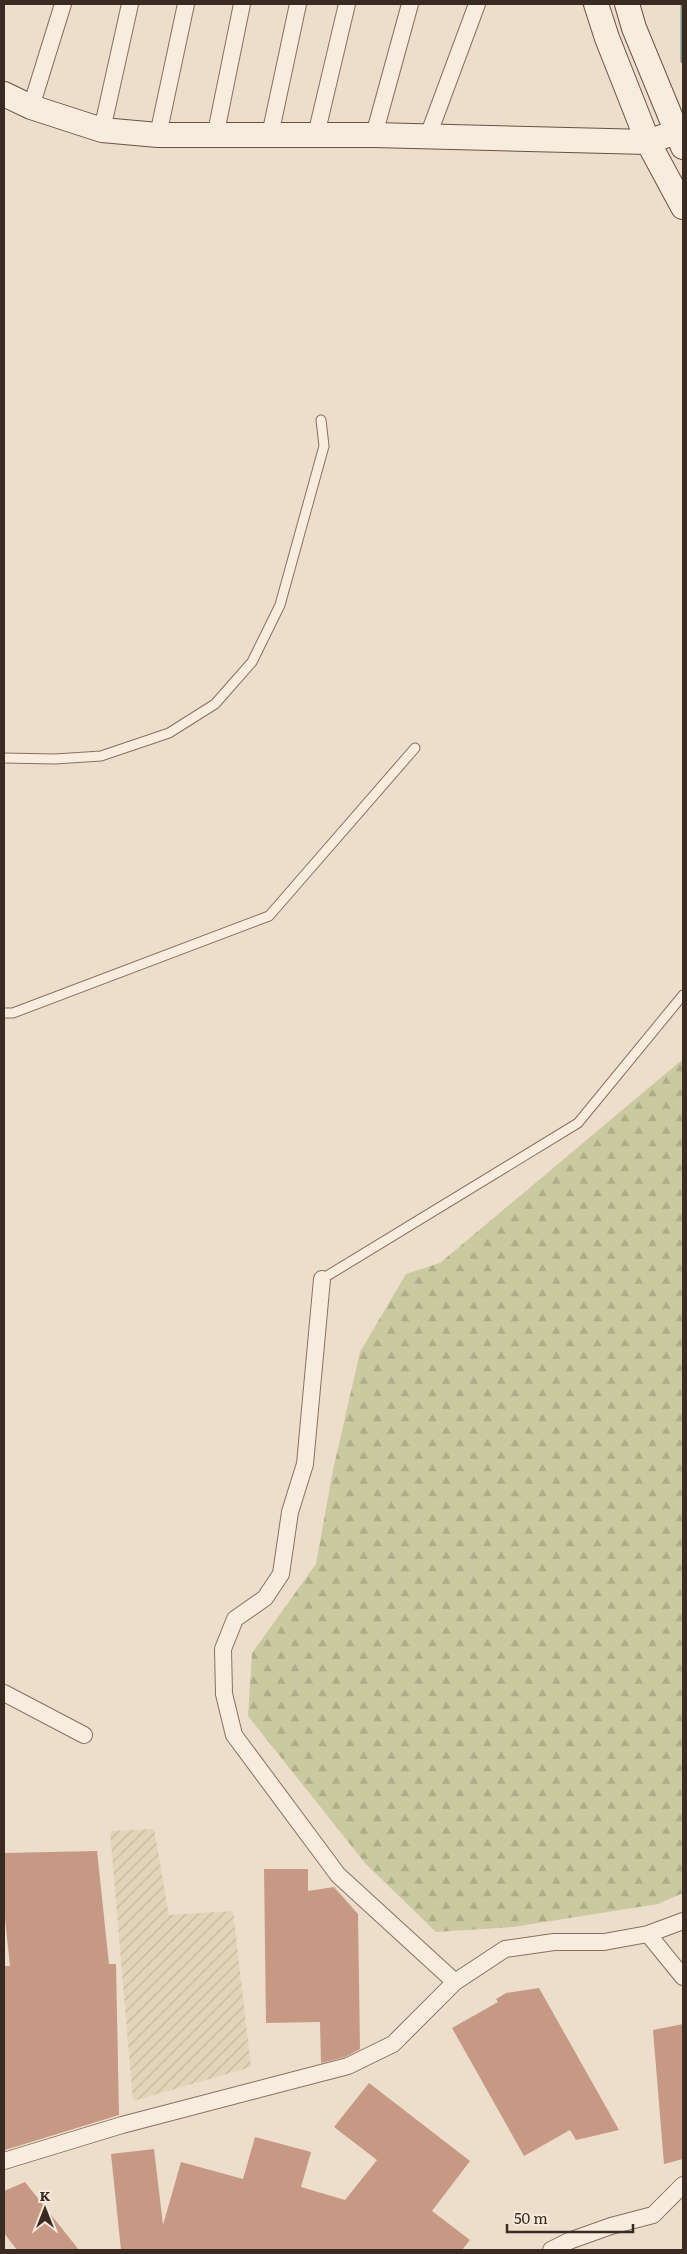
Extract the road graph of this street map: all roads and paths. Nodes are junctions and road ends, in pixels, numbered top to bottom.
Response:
1 (63, 4) edge
2 (130, 4) edge
3 (186, 4) edge
4 (242, 4) edge
5 (298, 4) edge
6 (347, 4) edge
7 (410, 4) edge
8 (476, 4) edge
9 (596, 4) edge
10 (627, 4) edge
11 (4, 94) edge
12 (31, 108) junction
13 (102, 130) junction
14 (158, 135) junction
15 (270, 135) junction
16 (316, 135) junction
17 (374, 135) junction
18 (215, 136) junction
19 (428, 136) junction
20 (680, 140) edge
21 (648, 142) junction
22 (683, 207) edge
23 (321, 420) dead end
24 (415, 748) dead end
25 (4, 758) edge
26 (683, 995) edge
27 (4, 1013) edge
28 (322, 1279) joint
29 (4, 1693) edge
30 (84, 1735) dead end
31 (683, 1921) edge
32 (648, 1934) junction
33 (683, 1977) edge
34 (455, 1982) junction
35 (4, 2161) edge
36 (683, 2185) edge
37 (551, 2250) edge

1 - 12 street
2 - 13 street
3 - 14 street
4 - 18 street
5 - 15 street
6 - 16 street
7 - 17 street
8 - 19 street
9 - 21 main road
10 - 20 main road
11 - 12 main road
12 - 13 main road
13 - 14 main road
14 - 18 main road
15 - 16 main road
15 - 18 main road
16 - 17 main road
17 - 19 main road
19 - 21 main road
20 - 21 main road
21 - 22 main road
23 - 25 lane
24 - 27 lane
26 - 28 lane
28 - 34 street
29 - 30 street
31 - 32 street
32 - 33 street
32 - 34 street
34 - 35 street
36 - 37 street

